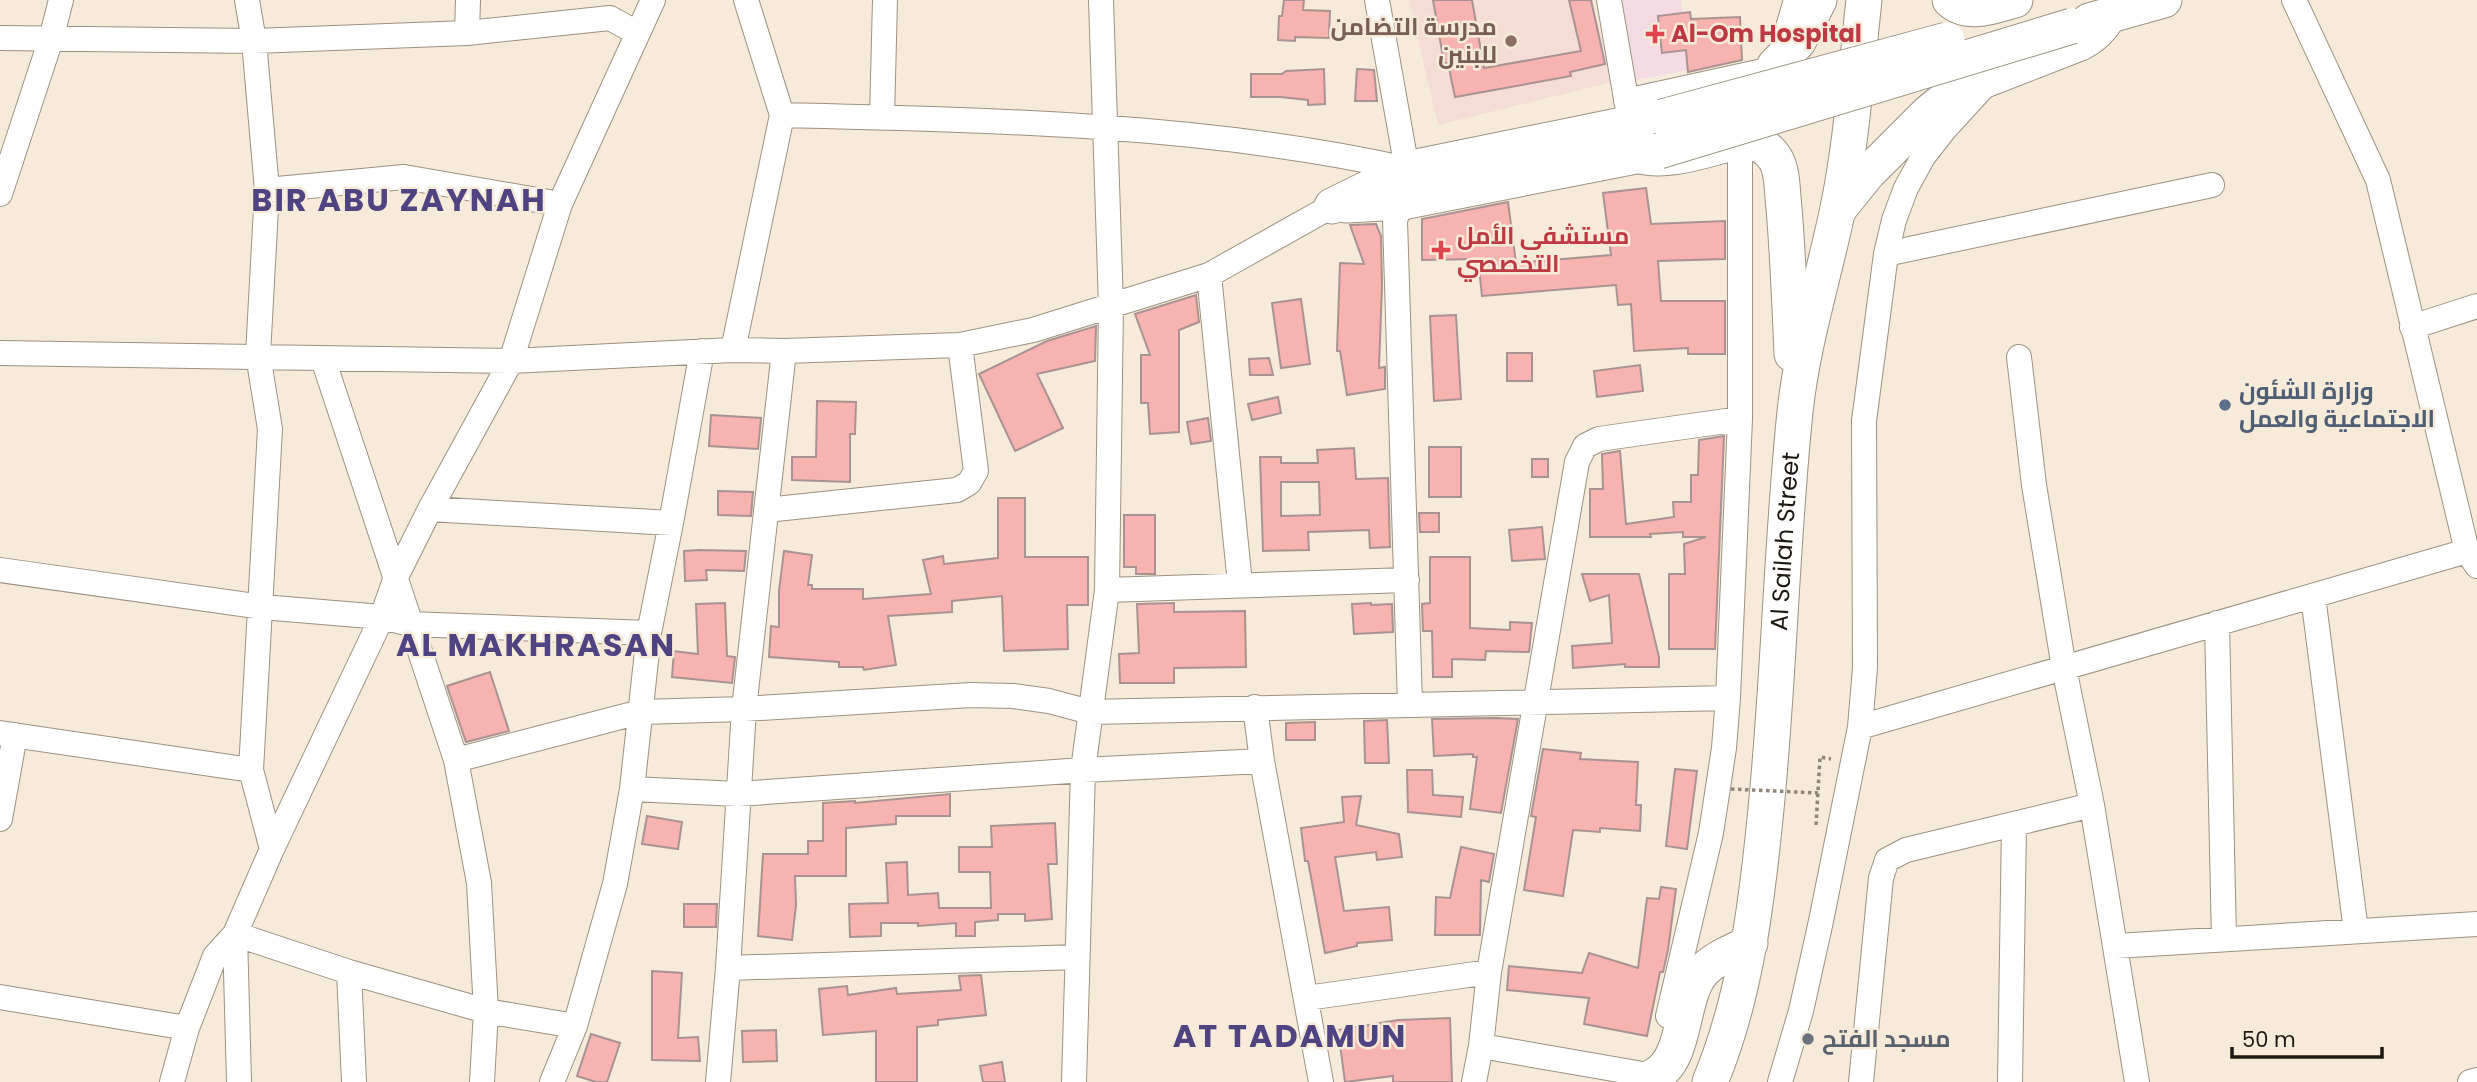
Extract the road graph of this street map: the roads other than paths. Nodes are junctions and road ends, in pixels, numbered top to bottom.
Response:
1 (61, 0) edge
2 (247, 0) edge
3 (468, 0) edge
4 (653, 0) edge
5 (746, 0) edge
6 (885, 0) edge
7 (1101, 0) edge
8 (1377, 0) edge
9 (1609, 0) edge
10 (1796, 0) edge
11 (1819, 0) edge
12 (1864, 0) edge
13 (2015, 0) edge
14 (2164, 0) edge
15 (2294, 0) edge
16 (1953, 1) edge
17 (2084, 12) edge
18 (467, 33) junction
19 (637, 33) junction
20 (0, 38) edge
21 (51, 39) junction
22 (254, 41) junction
23 (1775, 65) junction
24 (1993, 75) junction
25 (782, 115) junction
26 (882, 118) junction
27 (1104, 129) junction
28 (1643, 130) junction
29 (1740, 141) junction
30 (2212, 185) dead end
31 (1405, 186) junction
32 (267, 190) junction
33 (0, 194) edge
34 (560, 204) junction
35 (1332, 206) joint
36 (1838, 210) junction
37 (1886, 254) junction
38 (1209, 275) junction
39 (1111, 306) junction
40 (2477, 306) edge
41 (2412, 327) junction
42 (960, 345) junction
43 (733, 350) junction
44 (702, 351) junction
45 (784, 351) junction
46 (0, 353) edge
47 (258, 355) junction
48 (2019, 357) dead end
49 (323, 359) junction
50 (511, 361) junction
51 (1795, 409) junction
52 (1740, 419) junction
53 (430, 509) junction
54 (766, 510) junction
55 (671, 523) junction
56 (2472, 559) edge
57 (0, 570) edge
58 (396, 578) junction
59 (1406, 580) junction
60 (1240, 584) junction
61 (1107, 590) junction
62 (2312, 596) junction
63 (262, 607) junction
64 (383, 617) junction
65 (409, 624) junction
66 (2217, 624) junction
67 (649, 634) junction
68 (2064, 668) junction
69 (1728, 698) junction
70 (1534, 703) junction
71 (1410, 705) junction
72 (1255, 707) junction
73 (744, 709) junction
74 (640, 712) junction
75 (1090, 712) junction
76 (1860, 727) junction
77 (7, 734) edge
78 (456, 761) junction
79 (1262, 761) junction
80 (251, 770) junction
81 (1083, 770) junction
82 (632, 789) junction
83 (738, 794) junction
84 (2092, 805) junction
85 (0, 819) edge
86 (2014, 824) junction
87 (272, 849) junction
88 (2477, 924) edge
89 (2356, 931) junction
90 (235, 934) junction
91 (2224, 939) junction
92 (1750, 943) junction
93 (2116, 946) junction
94 (1077, 957) junction
95 (728, 968) junction
96 (348, 972) junction
97 (1489, 972) junction
98 (0, 997) edge
99 (1307, 998) junction
100 (486, 1011) junction
101 (575, 1026) junction
102 (187, 1028) junction
103 (1481, 1046) junction
104 (1653, 1079) edge
105 (2477, 1080) edge
106 (172, 1082) edge
107 (239, 1082) edge
108 (354, 1082) edge
109 (482, 1082) edge
110 (551, 1082) edge
111 (718, 1082) edge
112 (1074, 1082) edge
113 (1321, 1082) edge
114 (1474, 1082) edge
115 (1710, 1082) edge
116 (1780, 1082) edge
117 (1861, 1082) edge
118 (2010, 1082) edge
119 (2137, 1082) edge
120 (2470, 1082) edge

1 - 21 street
2 - 22 street
3 - 18 street
4 - 19 street
5 - 25 street
6 - 26 street
7 - 27 street
8 - 31 street
9 - 28 street
10 - 23 street
11 - 23 main road
12 - 36 main road, Al Sailah Street
13 - 16 main road
14 - 17 main road
15 - 41 street
17 - 24 main road
17 - 28 main road, bridge
18 - 19 street
18 - 22 street
19 - 34 street
20 - 21 street
21 - 22 street
21 - 33 street
22 - 32 street
23 - 28 street
24 - 36 main road
24 - 37 street
25 - 26 street
25 - 43 street
26 - 27 street
27 - 31 street
27 - 39 street
28 - 29 main road
28 - 31 main road
29 - 51 main road
29 - 52 street
30 - 37 street
31 - 35 main road
31 - 59 street
32 - 34 street
32 - 47 street
34 - 50 street
35 - 38 street
36 - 51 main road, Al Sailah Street
37 - 76 street
38 - 39 street
38 - 60 street
39 - 42 street
39 - 61 street
40 - 41 street
41 - 56 street
42 - 45 street
42 - 54 street
43 - 44 street
43 - 45 street
44 - 50 street
44 - 55 street
45 - 54 street
46 - 47 street
47 - 49 street
47 - 63 street
48 - 68 street
49 - 50 street
49 - 58 street
50 - 53 street
51 - 92 main road, Al Sailah Street
52 - 69 street
52 - 70 street
53 - 55 street
53 - 58 street
54 - 73 street
55 - 67 street
56 - 62 street
57 - 63 street
58 - 64 street
58 - 65 street
59 - 60 street
59 - 71 street
60 - 61 street
61 - 75 street
62 - 66 street
62 - 89 street
63 - 64 street
63 - 80 street
64 - 65 street
64 - 87 street
65 - 67 street
65 - 78 street
66 - 68 street
66 - 91 street
67 - 74 street
68 - 76 street
68 - 84 street
69 - 70 street
69 - 104 street
70 - 71 street
70 - 97 street
71 - 72 street
72 - 75 street
72 - 79 street
73 - 74 street
73 - 75 street
73 - 83 street
74 - 78 street
74 - 82 street
75 - 81 street
76 - 116 street
77 - 80 street
77 - 85 street
78 - 100 street
79 - 81 street
79 - 99 street
80 - 87 street
81 - 83 street
81 - 94 street
82 - 83 street
82 - 101 street
83 - 95 street
84 - 86 street
84 - 93 street
86 - 117 street
86 - 118 street
87 - 90 street
88 - 89 street
89 - 91 street
90 - 96 street
90 - 102 street
90 - 107 street
91 - 93 street
92 - 104 main road
92 - 115 main road, Al Sailah Street
93 - 119 street
94 - 95 street
94 - 112 street
95 - 111 street
96 - 100 street
96 - 108 street
97 - 99 street
97 - 103 street
98 - 102 street
99 - 113 street
100 - 101 street
100 - 109 street
101 - 110 street
102 - 106 street
103 - 104 street
103 - 114 street
105 - 120 street

